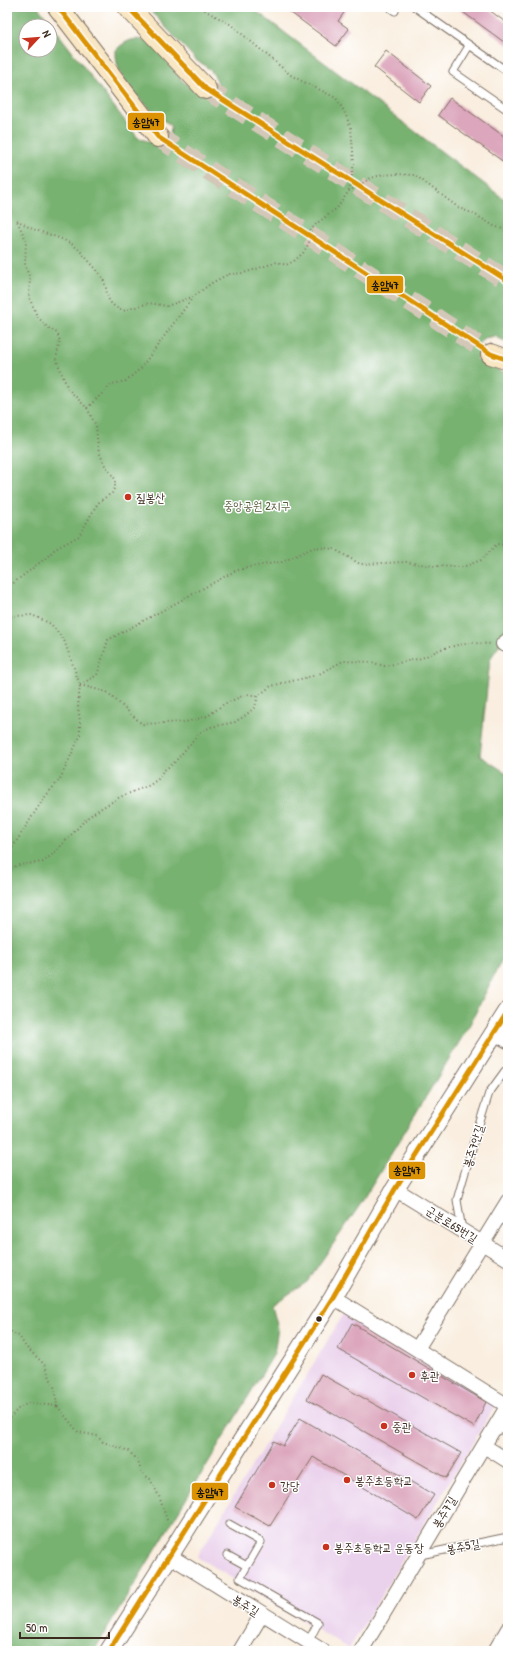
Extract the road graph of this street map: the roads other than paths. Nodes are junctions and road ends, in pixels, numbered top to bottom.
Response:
1 (58, 7) edge
2 (128, 7) edge
3 (415, 7) edge
4 (470, 46) junction
5 (508, 72) edge
6 (206, 89) tunnel mouth
7 (508, 110) edge
8 (158, 137) tunnel mouth
9 (508, 1011) edge
10 (501, 1037) edge
11 (508, 1069) edge
12 (395, 1189) junction
13 (508, 1201) edge
14 (462, 1230) junction
15 (482, 1243) junction
16 (508, 1259) edge
17 (333, 1297) junction
18 (417, 1349) junction
19 (508, 1406) edge
20 (508, 1427) edge
21 (487, 1440) junction
22 (508, 1462) edge
23 (229, 1524) dead end
24 (508, 1537) edge
25 (227, 1555) dead end
26 (418, 1555) junction
27 (170, 1556) junction
28 (247, 1566) junction
29 (262, 1614) junction
30 (508, 1629) edge
31 (308, 1642) junction
32 (109, 1651) edge
33 (240, 1651) edge
34 (322, 1651) edge
35 (361, 1651) edge
36 (494, 1651) edge

1 - 8 main road
2 - 6 main road
3 - 4 lane
4 - 5 lane
4 - 7 lane
9 - 10 street
10 - 12 street
11 - 14 lane, 봉주7안길
12 - 14 street, 군분로65번길
12 - 17 street
13 - 15 street
14 - 15 street, 군분로65번길
15 - 16 street, 군분로65번길
15 - 18 street
17 - 18 street, 봉주7길
17 - 27 street
18 - 19 street, 봉주7길
19 - 21 street, 봉주7길
20 - 21 lane
21 - 22 street
21 - 26 street, 봉주7길
23 - 28 lane
24 - 26 lane, 봉주5길
25 - 28 lane
26 - 35 street, 봉주7길
27 - 29 street, 봉주길
27 - 32 street
28 - 31 lane
29 - 31 street, 봉주길
29 - 33 street
30 - 36 street
31 - 34 street, 봉주길

